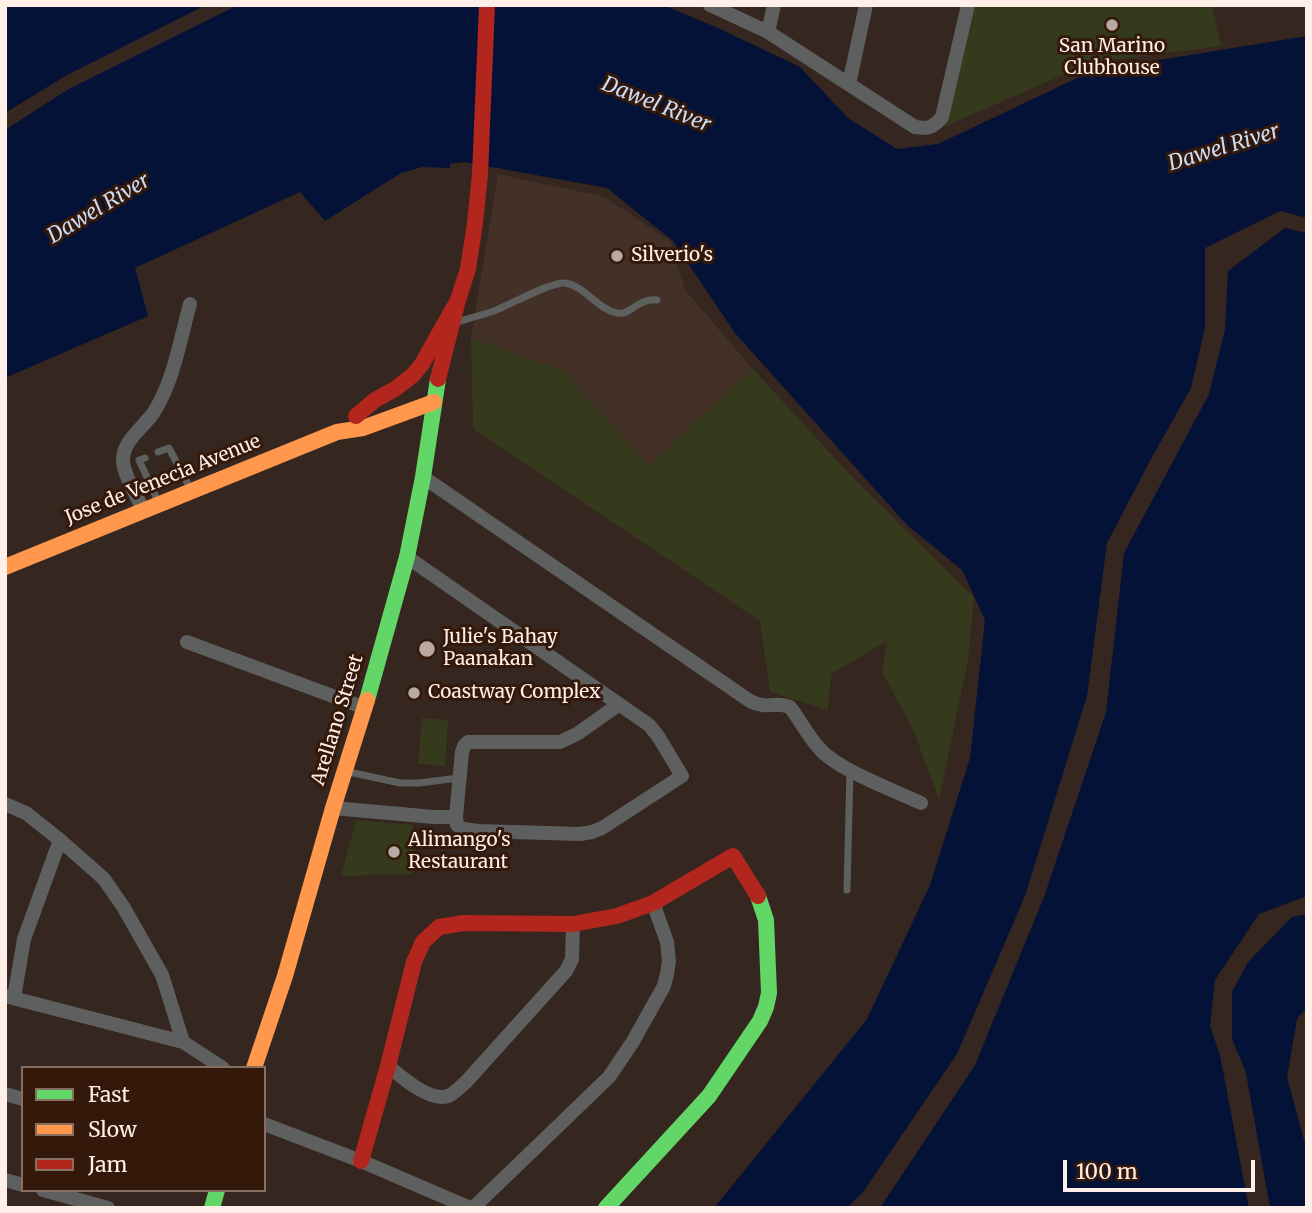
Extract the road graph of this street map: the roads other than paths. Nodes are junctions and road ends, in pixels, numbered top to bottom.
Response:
1 (487, 5) edge
2 (710, 5) edge
3 (774, 5) edge
4 (866, 5) edge
5 (968, 5) edge
6 (768, 32) junction
7 (849, 84) junction
8 (458, 300) junction
9 (657, 300) dead end
10 (190, 304) dead end
11 (452, 323) junction
12 (439, 379) junction
13 (434, 402) junction
14 (360, 422) junction
15 (158, 452) dead end
16 (145, 458) dead end
17 (425, 459) junction
18 (423, 477) junction
19 (192, 491) junction
20 (160, 505) junction
21 (144, 511) junction
22 (407, 557) junction
23 (5, 567) edge
24 (187, 642) dead end
25 (618, 705) junction
26 (365, 708) junction
27 (850, 770) junction
28 (345, 771) junction
29 (458, 778) junction
30 (921, 803) dead end
31 (5, 804) edge
32 (333, 808) junction
33 (456, 817) junction
34 (60, 840) junction
35 (846, 890) dead end
36 (653, 903) junction
37 (573, 924) junction
38 (10, 997) edge
39 (183, 1042) junction
40 (220, 1066) edge
41 (255, 1066) edge
42 (388, 1066) junction
43 (266, 1125) edge
44 (361, 1161) junction
45 (50, 1192) edge
46 (108, 1208) edge
47 (471, 1208) edge
48 (606, 1208) edge

1 - 8 main road
2 - 6 street
3 - 6 street
4 - 7 street
5 - 7 street
6 - 7 street
8 - 11 main road, Arellano Street
8 - 14 main road
9 - 11 lane
10 - 21 street
11 - 12 main road, Arellano Street
12 - 13 main road, Arellano Street
12 - 14 main road, Jose de Venecia Avenue
13 - 14 main road, Jose de Venecia Avenue
13 - 17 main road, Arellano Street
14 - 17 main road
14 - 19 main road, Jose de Venecia Avenue
15 - 19 lane
16 - 20 lane
17 - 18 main road, Arellano Street
18 - 22 main road, Arellano Street
18 - 27 street
19 - 20 main road, Jose de Venecia Avenue
20 - 21 main road, Jose de Venecia Avenue
21 - 23 main road, Jose de Venecia Avenue
22 - 25 street
22 - 26 main road, Arellano Street
24 - 26 street
25 - 29 street
25 - 33 street
26 - 28 main road, Arellano Street
27 - 30 street
27 - 35 lane
28 - 29 lane
28 - 32 main road, Arellano Street
29 - 33 street
31 - 34 street
32 - 33 street
32 - 41 main road, Arellano Street
34 - 38 street
34 - 39 street
36 - 37 main road
36 - 47 street
36 - 48 main road
37 - 42 main road
37 - 42 street
38 - 39 street
39 - 40 street
42 - 44 main road
43 - 44 street
44 - 47 street
45 - 46 street

